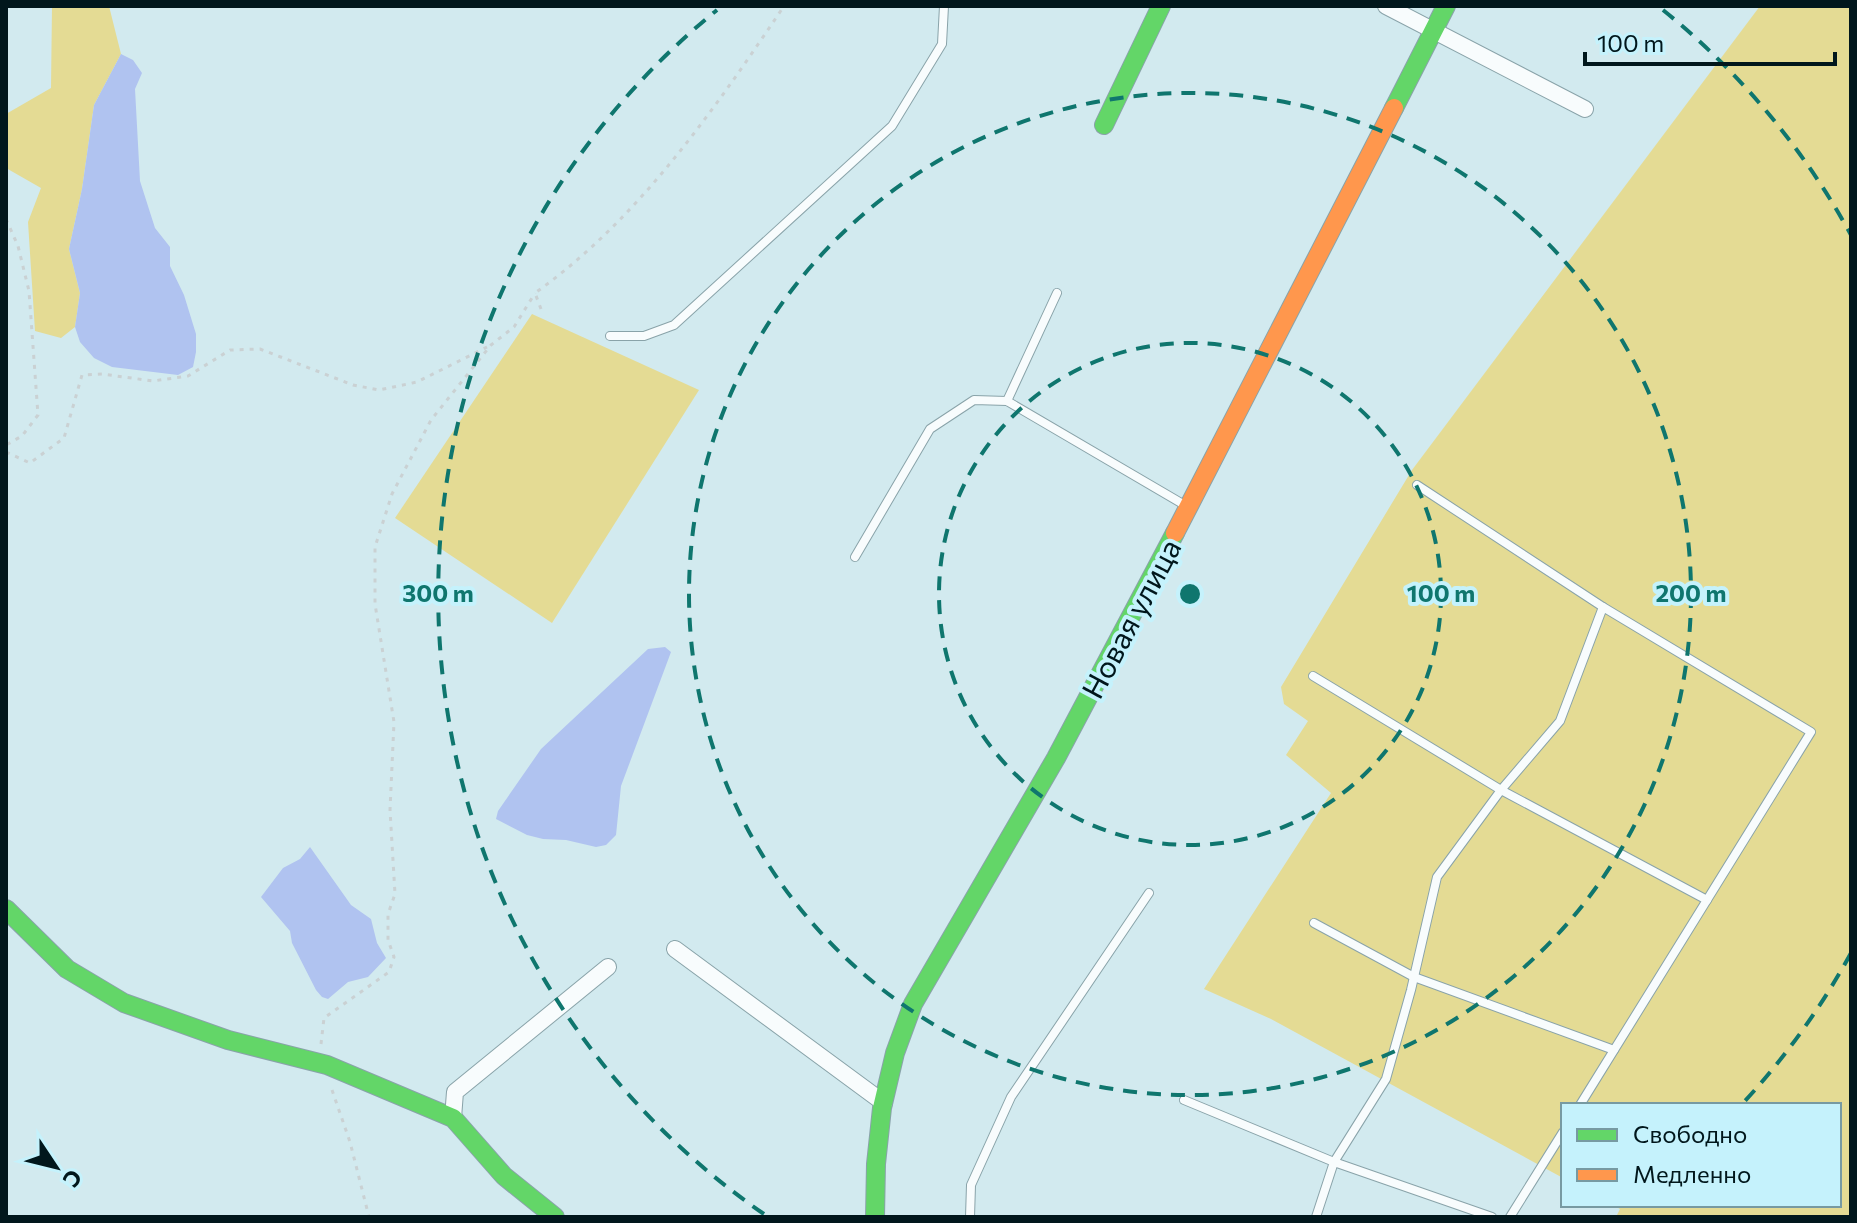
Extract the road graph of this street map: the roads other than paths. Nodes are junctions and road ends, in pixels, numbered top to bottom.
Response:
1 (944, 6) edge
2 (1161, 6) edge
3 (1386, 6) edge
4 (1446, 6) edge
5 (1433, 30) junction
6 (1585, 109) dead end
7 (1104, 125) dead end
8 (1057, 293) dead end
9 (610, 336) dead end
10 (1007, 401) junction
11 (1417, 485) dead end
12 (1189, 507) junction
13 (855, 557) dead end
14 (1603, 607) junction
15 (1313, 676) dead end
16 (1501, 790) junction
17 (1149, 893) dead end
18 (1707, 900) junction
19 (6, 909) edge
20 (1314, 923) dead end
21 (675, 949) dead end
22 (608, 967) dead end
23 (1414, 977) junction
24 (1614, 1050) junction
25 (1184, 1100) dead end
26 (884, 1103) junction
27 (1581, 1103) edge
28 (453, 1118) junction
29 (1561, 1135) edge
30 (1334, 1162) junction
31 (555, 1217) edge
32 (875, 1217) edge
33 (970, 1217) edge
34 (1316, 1217) edge
35 (1492, 1217) edge
36 (1510, 1217) edge

1 - 9 lane
2 - 7 street
3 - 5 street
4 - 5 street, Новая улица
5 - 6 street
5 - 12 street, Новая улица
8 - 10 lane
10 - 12 lane
10 - 13 lane
11 - 14 lane
12 - 26 street, Новая улица
14 - 16 lane
14 - 18 lane
15 - 16 lane
16 - 18 lane
16 - 23 lane
17 - 33 lane
18 - 24 lane
19 - 28 street
20 - 23 lane
21 - 26 street
22 - 28 street
23 - 24 lane
23 - 30 lane
24 - 27 lane
25 - 30 lane
26 - 32 street, Новая улица
28 - 31 street
29 - 36 lane
30 - 34 lane
30 - 35 lane

